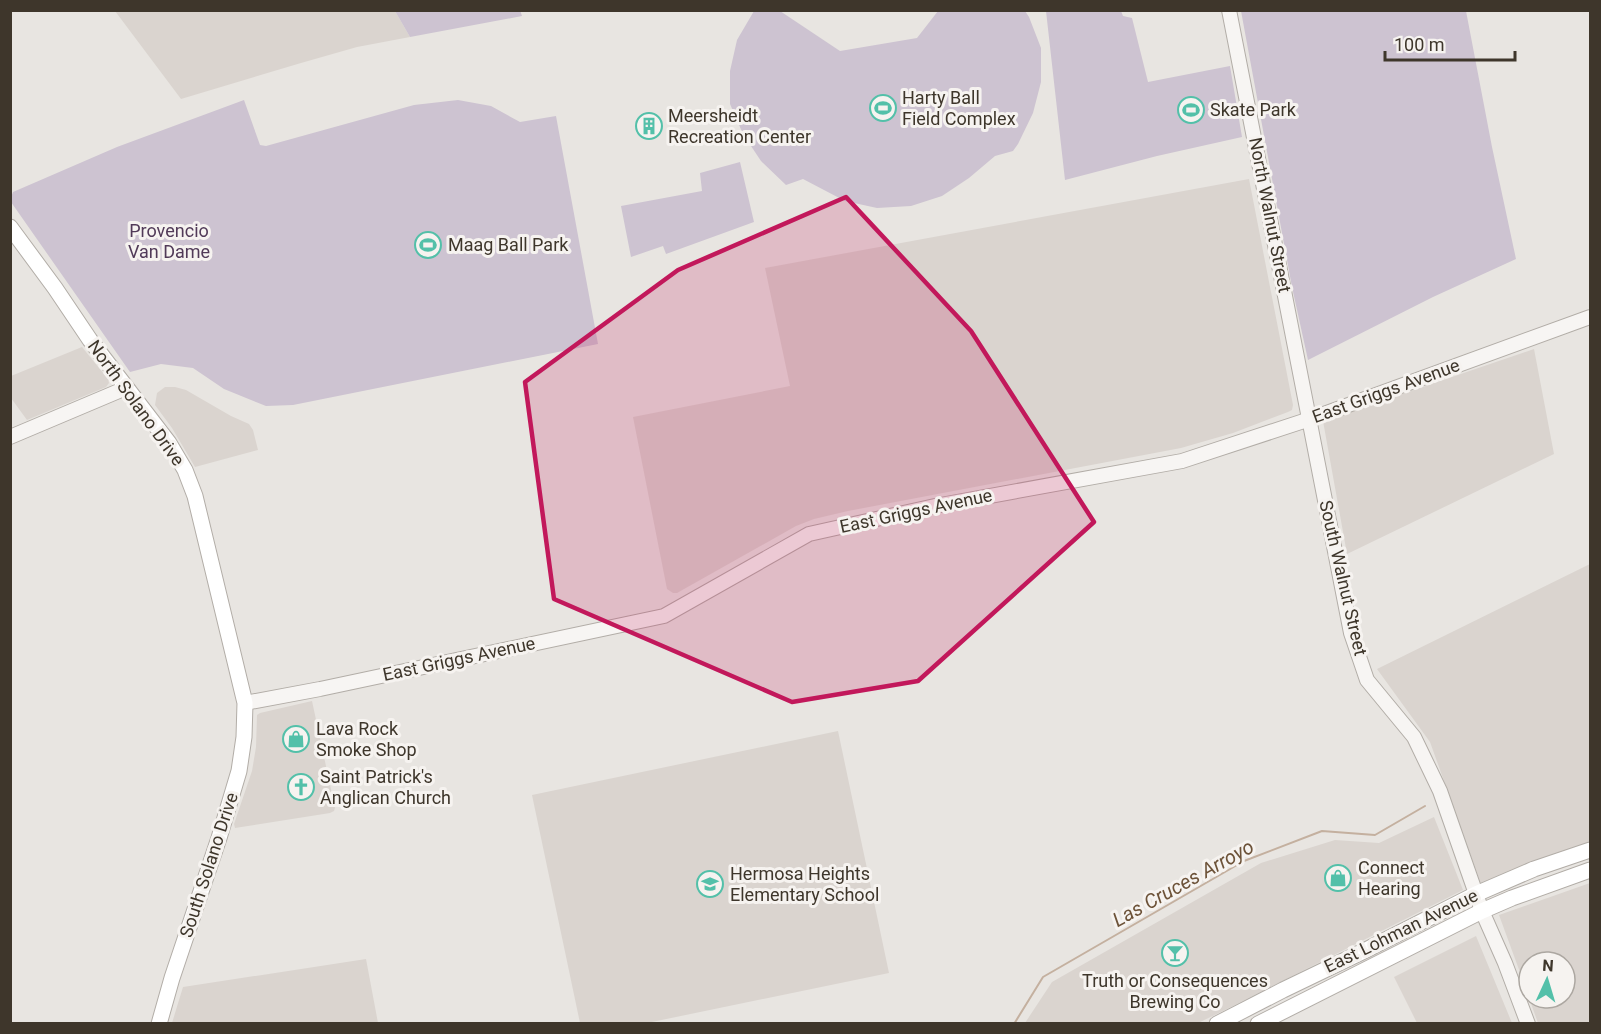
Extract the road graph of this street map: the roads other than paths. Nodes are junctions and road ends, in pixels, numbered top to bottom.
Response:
1 (1229, 10) edge
2 (10, 227) edge
3 (1590, 317) edge
4 (126, 388) junction
5 (1310, 419) junction
6 (10, 437) edge
7 (245, 703) junction
8 (1585, 852) edge
9 (1589, 870) edge
10 (1476, 894) junction
11 (1482, 911) junction
12 (159, 1023) edge
13 (1217, 1023) edge
14 (1258, 1023) edge
15 (1528, 1023) edge

1 - 5 street, North Walnut Street
2 - 4 main road, North Solano Drive
3 - 5 street, East Griggs Avenue
4 - 6 street
4 - 7 main road, North Solano Drive
5 - 7 street, East Griggs Avenue
5 - 10 street, South Walnut Street
7 - 12 main road, South Solano Drive
8 - 9 main road
8 - 10 main road, East Lohman Avenue
9 - 11 main road, East Lohman Avenue
10 - 11 street, South Walnut Street
10 - 13 main road, East Lohman Avenue
11 - 14 main road, East Lohman Avenue
11 - 15 street, South Walnut Street

